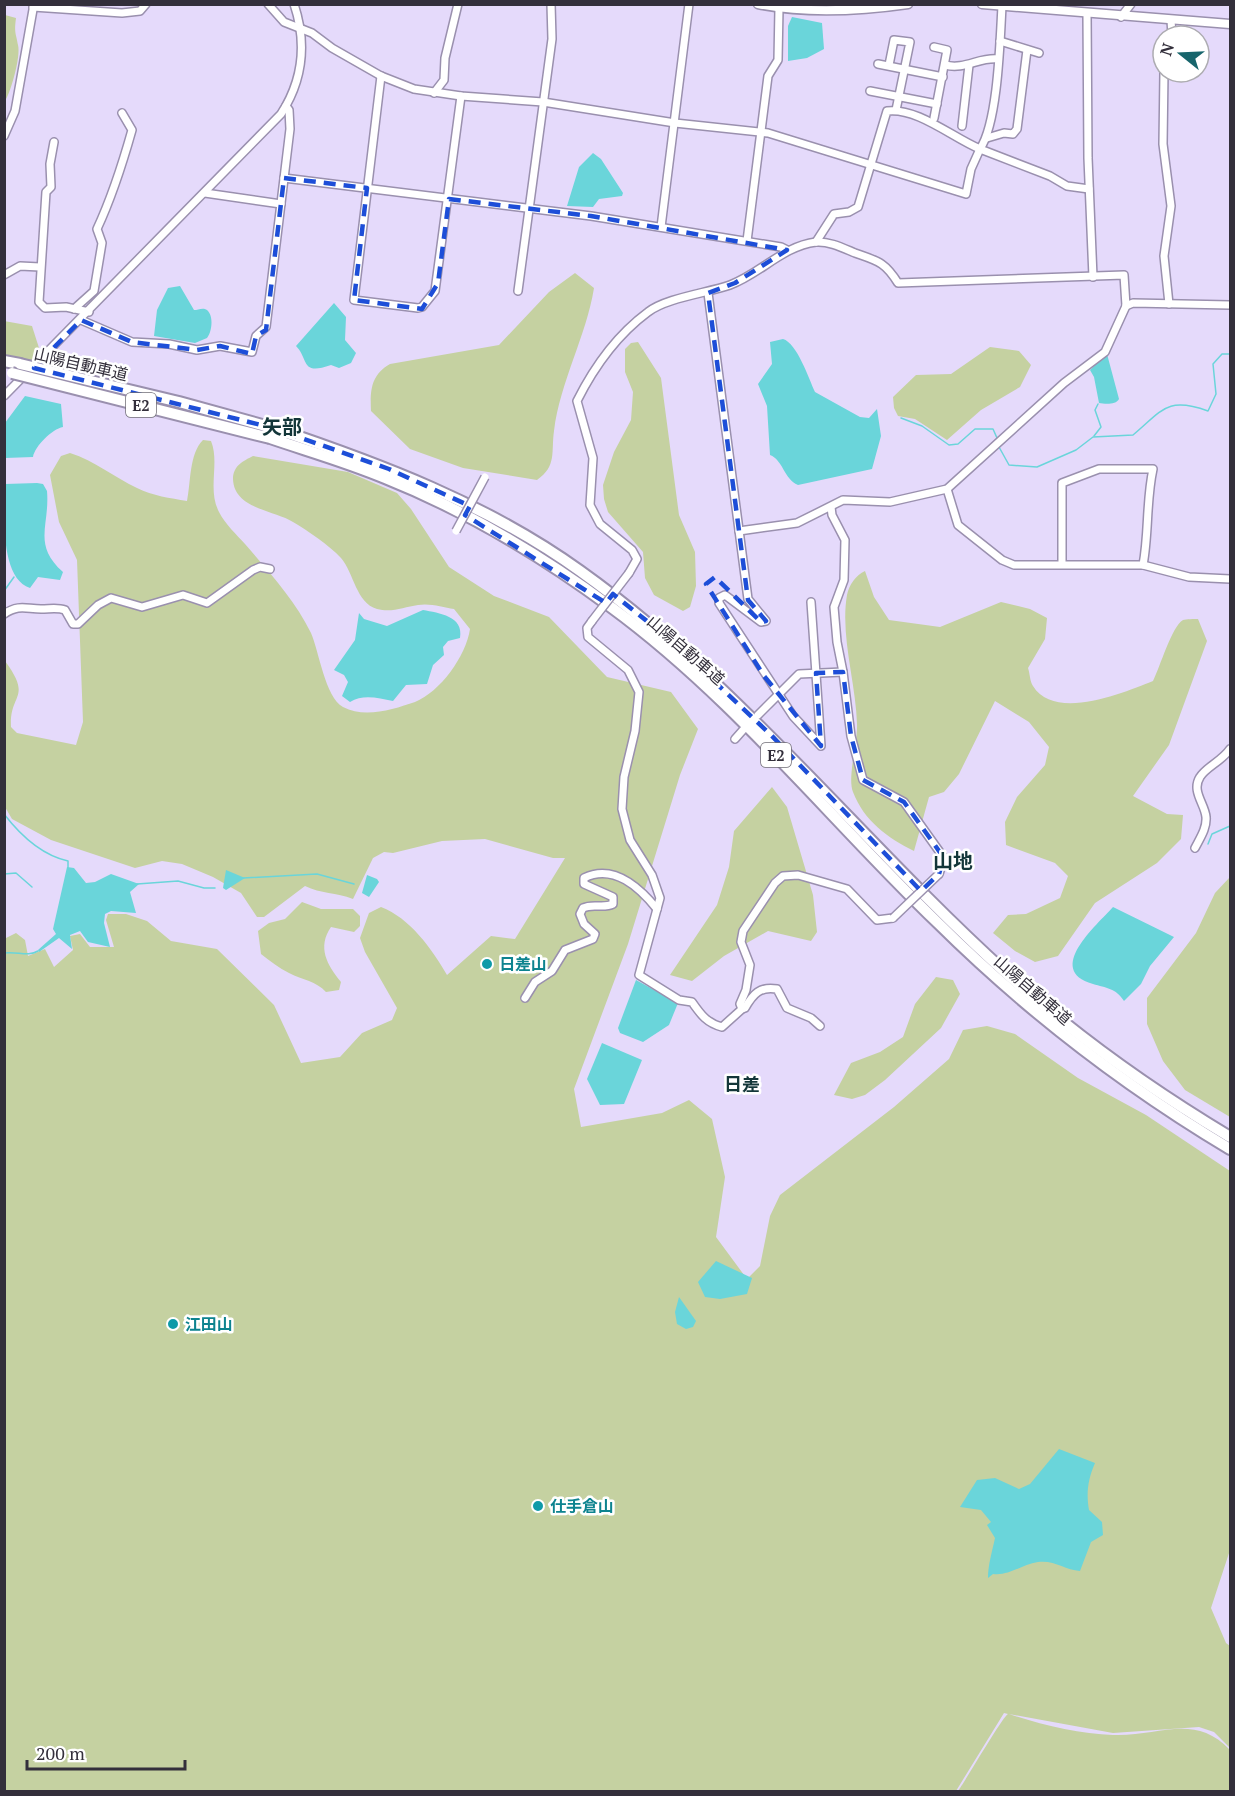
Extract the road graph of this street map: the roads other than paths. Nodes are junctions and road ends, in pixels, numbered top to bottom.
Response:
1 (146, 4) edge
2 (267, 4) edge
3 (294, 4) edge
4 (458, 4) edge
5 (551, 4) edge
6 (689, 4) edge
7 (758, 4) edge
8 (908, 4) edge
9 (982, 4) edge
10 (1131, 4) edge
11 (33, 6) edge
12 (1002, 6) junction
13 (852, 7) edge
14 (778, 9) junction
15 (1087, 14) junction
16 (1121, 16) junction
17 (1171, 20) junction
18 (1171, 24) edge
19 (1230, 24) edge
20 (301, 27) junction
21 (1000, 41) junction
22 (934, 47) dead end
23 (1027, 50) junction
24 (1039, 53) dead end
25 (998, 59) junction
26 (878, 64) dead end
27 (889, 65) junction
28 (945, 65) junction
29 (969, 65) junction
30 (905, 69) junction
31 (381, 76) junction
32 (943, 77) junction
33 (1164, 84) edge
34 (870, 91) dead end
35 (434, 93) junction
36 (460, 96) junction
37 (899, 96) junction
38 (543, 102) junction
39 (937, 104) junction
40 (286, 106) junction
41 (896, 110) junction
42 (122, 113) dead end
43 (934, 118) dead end
44 (675, 123) junction
45 (962, 126) dead end
46 (762, 133) junction
47 (4, 136) edge
48 (987, 138) junction
49 (54, 142) dead end
50 (980, 149) junction
51 (871, 165) junction
52 (284, 178) junction
53 (367, 188) junction
54 (1089, 189) junction
55 (206, 193) junction
56 (449, 199) junction
57 (281, 204) junction
58 (531, 208) junction
59 (661, 227) junction
60 (747, 241) junction
61 (816, 242) junction
62 (787, 250) junction
63 (40, 267) junction
64 (4, 275) edge
65 (1093, 277) junction
66 (518, 291) dead end
67 (708, 292) junction
68 (1168, 304) junction
69 (1230, 305) edge
70 (1126, 306) junction
71 (74, 309) junction
72 (89, 312) junction
73 (81, 320) junction
74 (4, 361) edge
75 (12, 370) edge
76 (4, 396) edge
77 (272, 433) junction
78 (485, 477) dead end
79 (947, 489) junction
80 (831, 507) junction
81 (456, 531) dead end
82 (739, 531) junction
83 (1062, 564) junction
84 (1143, 565) junction
85 (270, 569) dead end
86 (1230, 579) edge
87 (811, 602) dead end
88 (4, 614) edge
89 (843, 672) junction
90 (816, 673) junction
91 (778, 693) junction
92 (758, 715) dead end
93 (743, 730) dead end
94 (735, 739) dead end
95 (1230, 749) edge
96 (1196, 848) dead end
97 (657, 909) junction
98 (525, 998) dead end
99 (741, 1008) junction
100 (820, 1026) dead end
101 (1230, 1137) edge
102 (1230, 1149) edge

1 - 11 street
2 - 20 street
3 - 20 street
4 - 35 street
5 - 38 street
6 - 44 street
7 - 14 main road
8 - 13 main road
9 - 12 main road
10 - 16 street
11 - 47 street
12 - 15 main road
12 - 21 street
13 - 14 main road
14 - 46 street
15 - 16 main road
15 - 54 street
16 - 17 main road
17 - 18 street
17 - 19 main road
20 - 31 street
20 - 40 street
21 - 23 street
21 - 25 street
22 - 28 street
23 - 24 street
23 - 48 street
25 - 29 street
25 - 48 street
26 - 27 street
27 - 30 street
27 - 30 street
28 - 29 street
28 - 32 street
29 - 45 street
30 - 32 street
30 - 37 street
31 - 35 street
31 - 53 street
32 - 39 street
33 - 68 street
34 - 37 street
35 - 36 street
36 - 38 street
36 - 56 street
37 - 39 street
37 - 41 street
38 - 44 street
38 - 58 street
39 - 43 street
40 - 52 street
40 - 55 street
41 - 50 street
41 - 51 street
42 - 71 street
44 - 46 street
44 - 59 street
46 - 51 street
46 - 60 street
48 - 50 street
49 - 63 street
50 - 51 street
50 - 54 street
51 - 61 street
52 - 53 street
52 - 57 street
53 - 56 street
53 - 56 street
54 - 65 street
55 - 57 street
55 - 72 street
56 - 58 street
57 - 73 street
58 - 59 street
58 - 66 street
59 - 60 street
60 - 62 street
61 - 62 street
61 - 65 street
62 - 67 street
63 - 64 street
63 - 71 street
65 - 70 street
67 - 82 street
67 - 97 street, bridge
68 - 69 street
68 - 70 street
70 - 79 street
71 - 72 street
72 - 73 street
73 - 76 street
74 - 75 highway, 山陽自動車道 / E2
75 - 77 highway, 山陽自動車道 / E2, bridge
77 - 101 highway, 山陽自動車道 / E2
77 - 102 highway, 山陽自動車道 / E2
78 - 81 street, bridge
79 - 80 street
79 - 83 street
80 - 82 street
80 - 89 street
82 - 91 street
83 - 84 street
83 - 84 street
84 - 86 street
85 - 88 street
87 - 90 street
89 - 90 street
89 - 99 street, bridge
90 - 91 street
90 - 91 street
91 - 92 street
93 - 94 street
95 - 96 street
97 - 98 street
97 - 99 street
99 - 100 street

